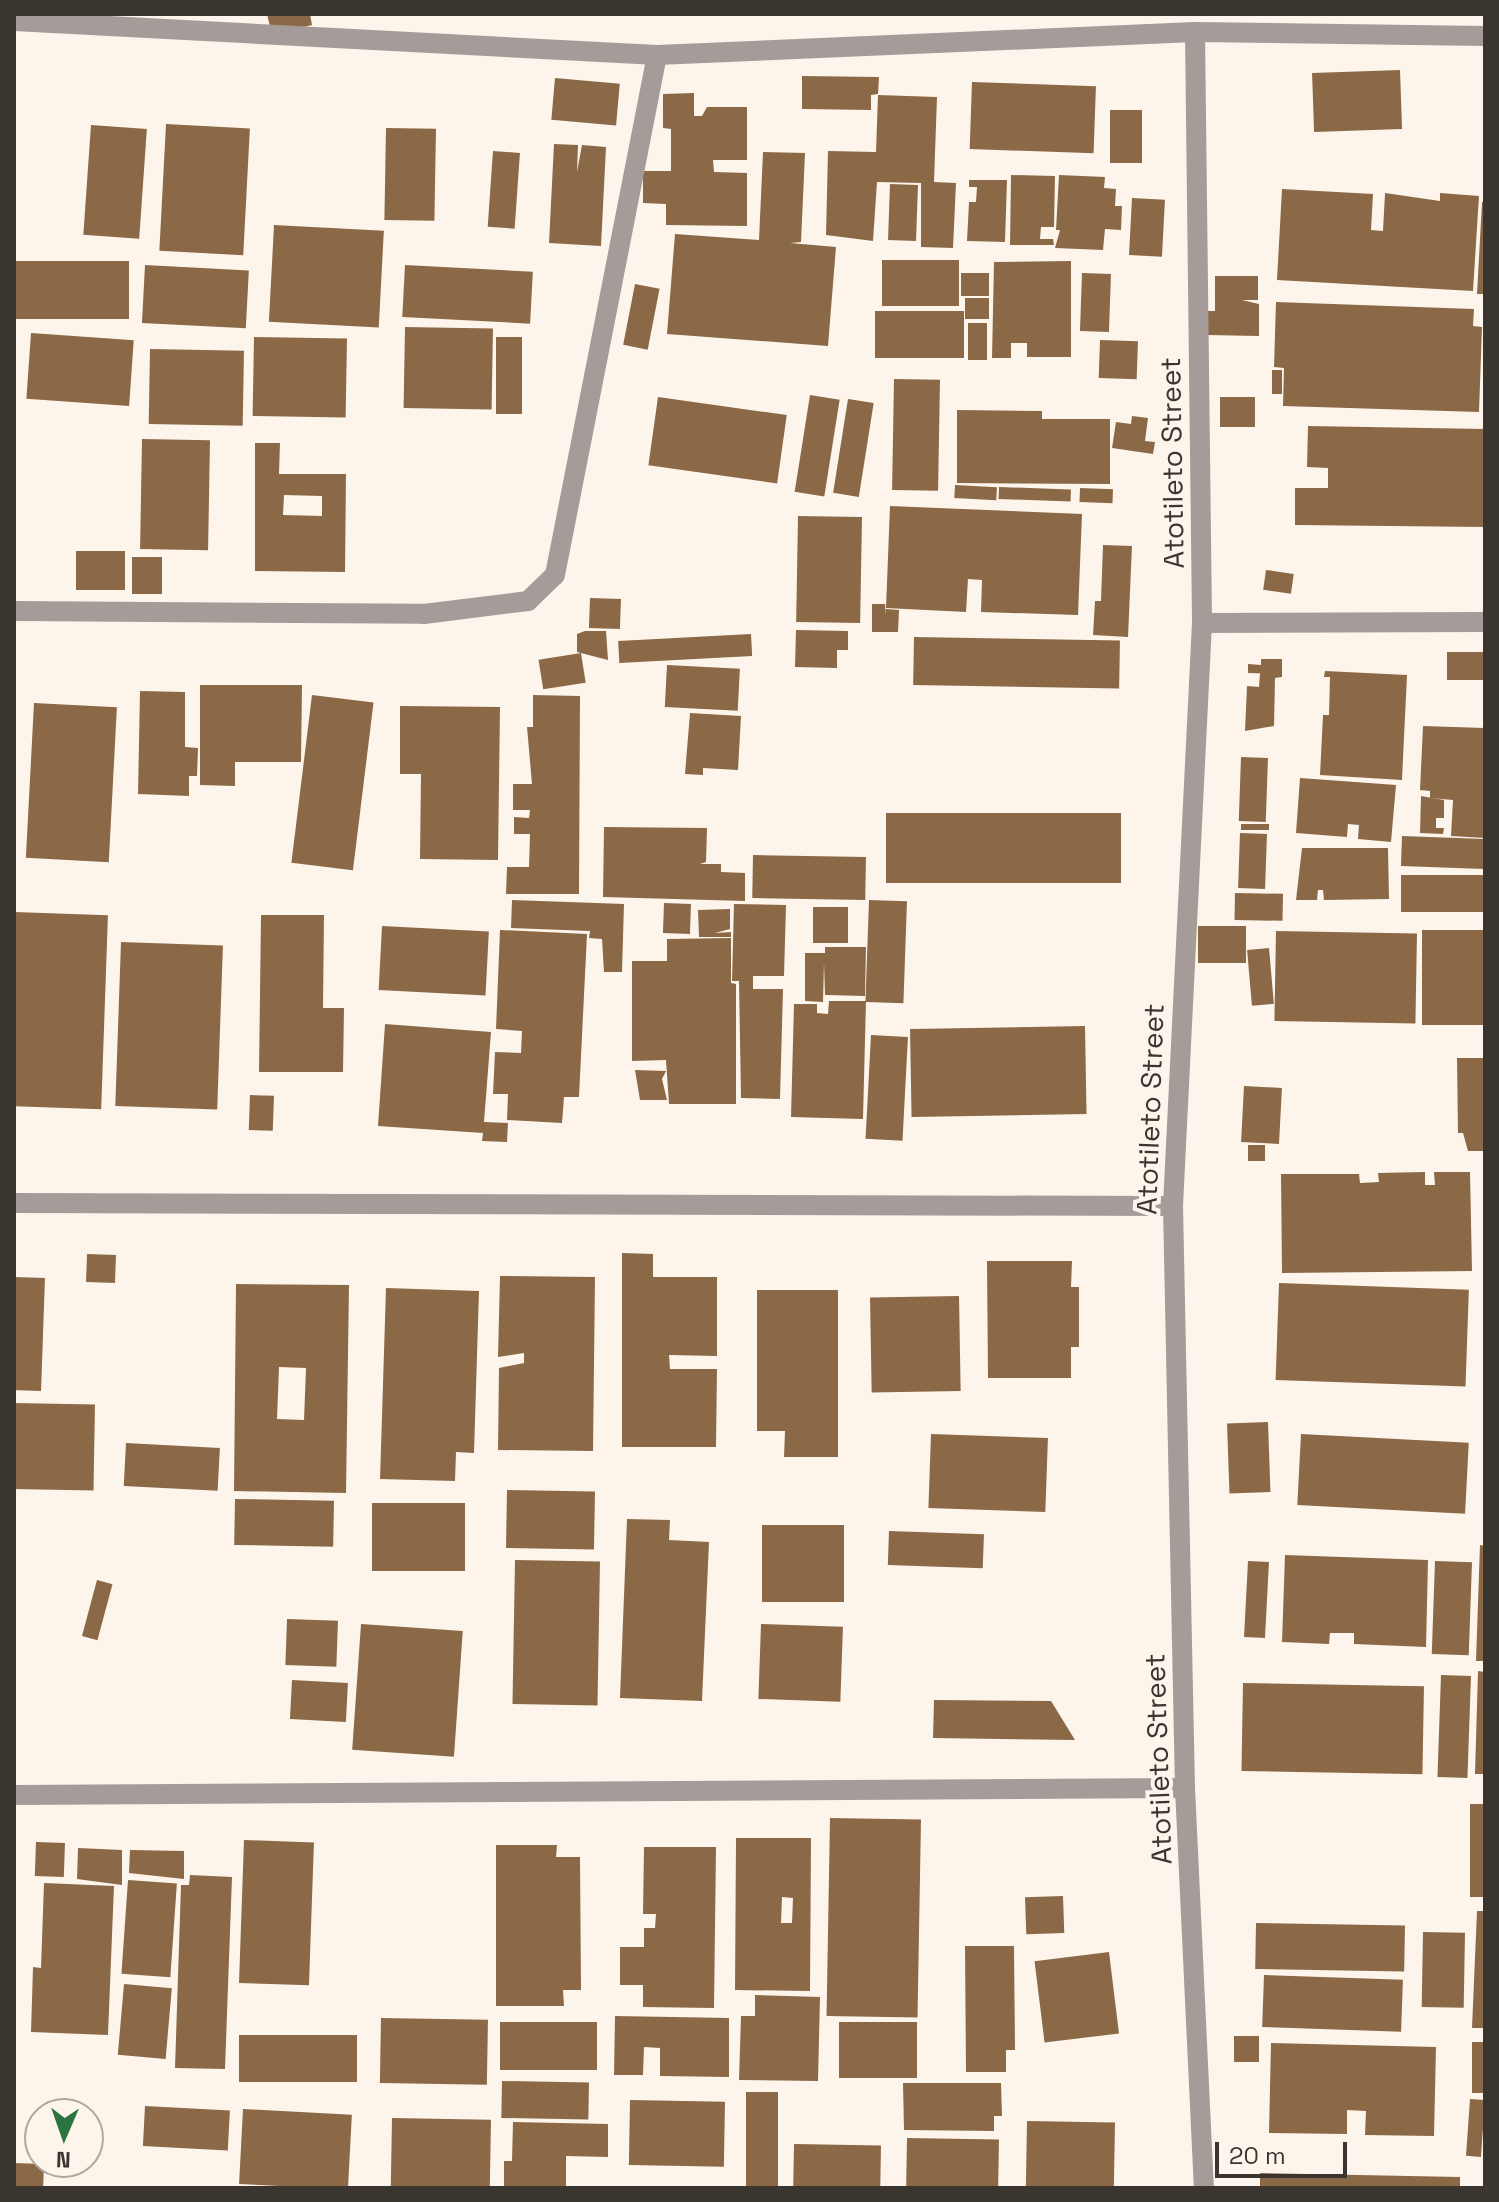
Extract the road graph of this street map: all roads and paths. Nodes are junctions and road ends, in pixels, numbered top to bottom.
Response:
1 (14, 21) edge
2 (1195, 32) junction
3 (1485, 36) edge
4 (657, 55) junction
5 (14, 611) edge
6 (1485, 622) edge
7 (1202, 623) junction
8 (14, 1203) edge
9 (1173, 1206) junction
10 (1185, 1788) junction
11 (14, 1795) edge
12 (1204, 2188) edge

1 - 4 street
2 - 3 street
2 - 4 street
2 - 7 street, Atotileto Street
4 - 5 street
6 - 7 street
7 - 9 street, Atotileto Street
8 - 9 street
9 - 10 street, Atotileto Street
10 - 11 street
10 - 12 street, Atotileto Street

